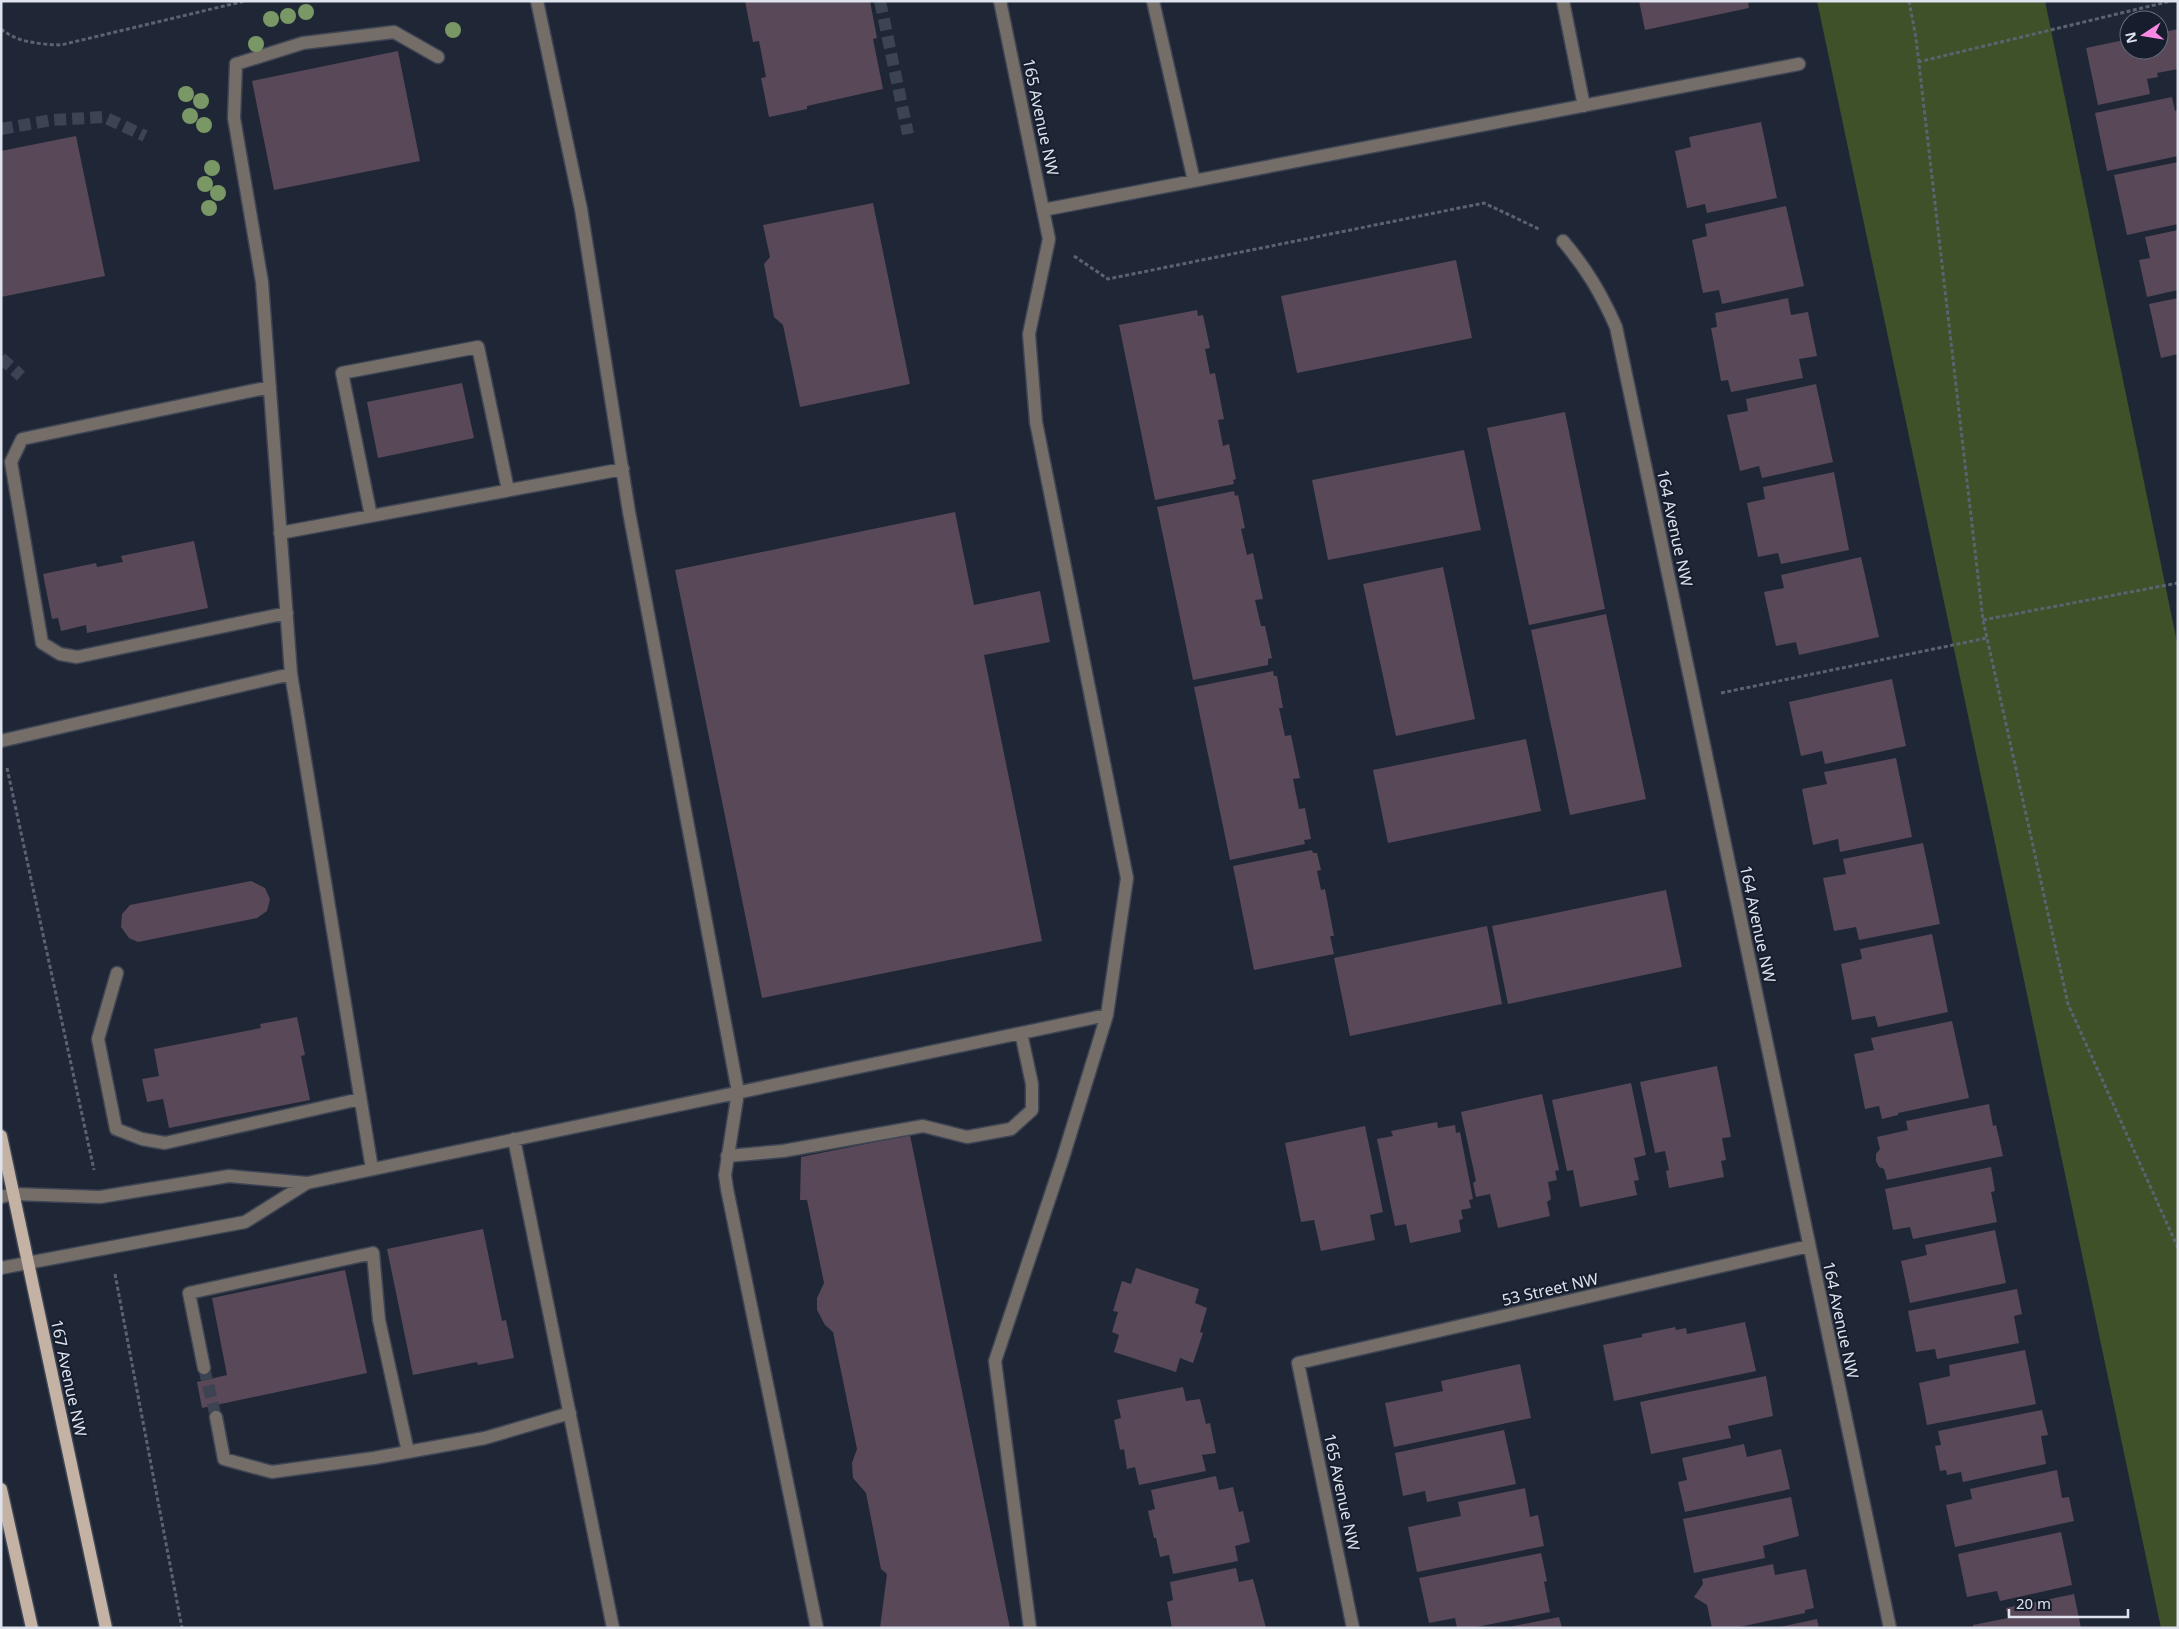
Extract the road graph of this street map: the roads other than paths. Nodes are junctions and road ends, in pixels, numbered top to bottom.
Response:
1 (537, 1) edge
2 (1000, 1) edge
3 (1153, 1) edge
4 (1564, 1) edge
5 (438, 57) dead end
6 (1799, 64) dead end
7 (1584, 106) junction
8 (1194, 181) junction
9 (1043, 210) junction
10 (1562, 240) road end
11 (270, 387) junction
12 (623, 469) junction
13 (508, 490) junction
14 (371, 516) junction
15 (280, 533) junction
16 (287, 613) junction
17 (291, 674) junction
18 (1, 741) edge
19 (117, 972) dead end
20 (1107, 1015) junction
21 (1021, 1033) junction
22 (738, 1092) junction
23 (360, 1099) junction
24 (1, 1136) edge
25 (514, 1140) junction
26 (727, 1156) junction
27 (372, 1169) junction
28 (307, 1183) junction
29 (7, 1195) edge
30 (1809, 1246) junction
31 (28, 1264) junction
32 (1, 1268) edge
33 (1298, 1364) joint
34 (204, 1368) tunnel mouth
35 (570, 1413) junction
36 (216, 1417) tunnel mouth
37 (408, 1452) junction
38 (1, 1489) edge
39 (32, 1628) edge
40 (106, 1628) edge
41 (613, 1628) edge
42 (817, 1628) edge
43 (1030, 1628) edge
44 (1353, 1628) edge
45 (1890, 1628) edge

1 - 12 street
2 - 9 street, 165 Avenue NW
3 - 8 street
4 - 7 street
5 - 11 street
6 - 7 street
7 - 8 street
8 - 9 street
9 - 20 street, 165 Avenue NW
10 - 30 street, 164 Avenue NW
11 - 15 street
11 - 16 street
12 - 13 street
12 - 22 street
13 - 14 street
13 - 14 street
14 - 15 street
15 - 16 street
16 - 17 street
17 - 18 street
17 - 23 street
19 - 23 street
20 - 21 street
20 - 43 street
21 - 22 street
21 - 26 street
22 - 25 street
22 - 26 street
23 - 27 street
24 - 29 main road, 167 Avenue NW
25 - 27 street
25 - 35 street
26 - 42 street
27 - 28 street
28 - 29 street
28 - 31 street
29 - 31 main road, 167 Avenue NW
30 - 33 street, 53 Street NW
30 - 45 street, 164 Avenue NW
31 - 32 street
31 - 40 main road, 167 Avenue NW
33 - 44 street, 165 Avenue NW
34 - 37 street
35 - 37 street
35 - 41 street
36 - 37 street
38 - 39 main road

